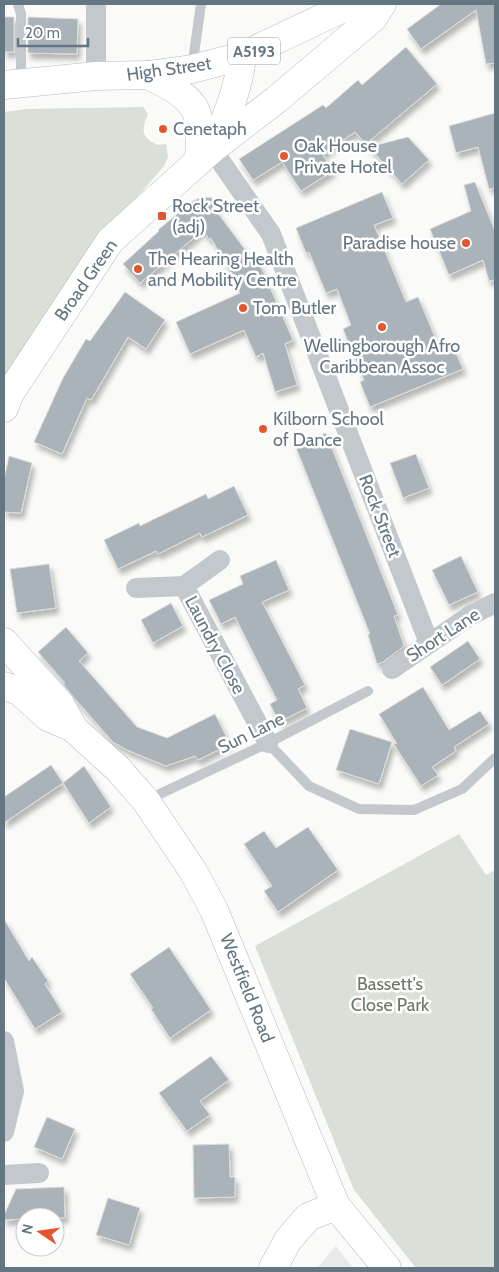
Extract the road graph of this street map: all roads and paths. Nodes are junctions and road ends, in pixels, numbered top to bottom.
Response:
1 (18, 4) edge
2 (96, 4) edge
3 (201, 4) edge
4 (352, 4) edge
5 (382, 4) edge
6 (242, 56) junction
7 (192, 69) junction
8 (148, 75) junction
9 (96, 76) junction
10 (12, 85) edge
11 (206, 154) junction
12 (6, 399) edge
13 (220, 560) dead end
14 (184, 586) junction
15 (136, 588) dead end
16 (495, 603) edge
17 (4, 642) edge
18 (429, 643) junction
19 (392, 669) dead end
20 (4, 686) edge
21 (368, 691) dead end
22 (74, 729) junction
23 (268, 744) junction
24 (495, 758) edge
25 (146, 801) junction
26 (4, 1041) edge
27 (4, 1132) edge
28 (39, 1173) dead end
29 (4, 1175) edge
30 (336, 1206) junction
31 (273, 1268) edge
32 (386, 1268) edge

1 - 10 lane
2 - 9 street
3 - 7 lane
4 - 6 street, High Street / A5193
5 - 11 street, Broad Green
6 - 7 street, High Street / A5193
6 - 11 street, Broad Green
7 - 8 street, High Street / A5193
8 - 9 street, High Street / A5193
8 - 11 street
9 - 10 street, High Street / A5193
11 - 12 street, Broad Green
11 - 18 street, Rock Street
13 - 14 street, Laundry Close
14 - 15 street
14 - 23 street, Laundry Close
16 - 18 street, Short Lane
17 - 22 street, Westfield Road
18 - 19 street, Short Lane
20 - 22 street, Westfield Road
21 - 23 lane, Sun Lane
22 - 25 street, Westfield Road
23 - 24 lane
23 - 25 lane, Sun Lane
25 - 30 street, Westfield Road
26 - 27 street
28 - 29 street
30 - 31 street
30 - 32 street, Westfield Road

